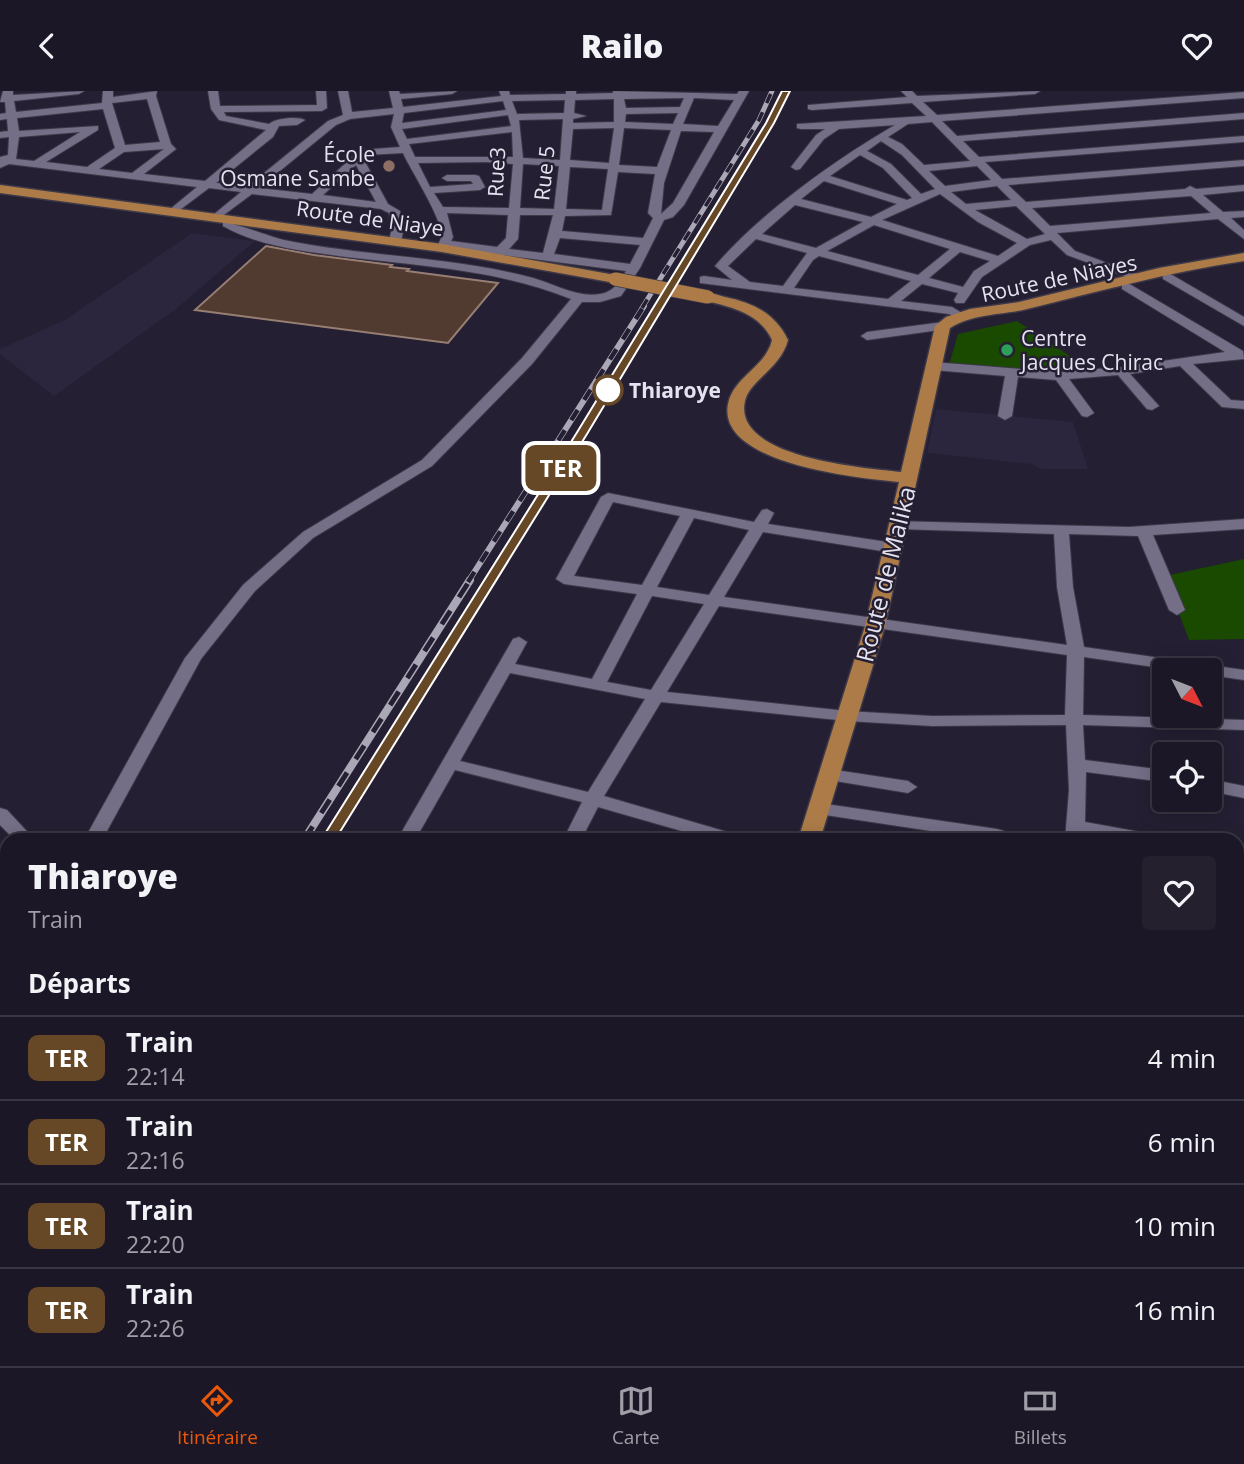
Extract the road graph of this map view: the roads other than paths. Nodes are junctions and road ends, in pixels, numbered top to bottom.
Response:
1 (79, 91) edge
2 (213, 91) edge
3 (222, 91) edge
4 (321, 91) edge
5 (344, 91) edge
6 (452, 91) edge
7 (906, 91) edge
8 (1035, 91) edge
9 (151, 94) edge
10 (395, 94) edge
11 (571, 94) edge
12 (617, 94) edge
13 (693, 94) edge
14 (743, 94) edge
15 (506, 95) edge
16 (1244, 95) edge
17 (5, 96) edge
18 (108, 99) edge
19 (916, 100) junction
20 (1090, 103) junction
21 (812, 107) dead end
22 (216, 109) junction
23 (685, 110) junction
24 (399, 112) junction
25 (299, 114) junction
26 (5, 116) edge
27 (348, 116) junction
28 (1244, 116) edge
29 (620, 117) junction
30 (111, 118) junction
31 (514, 119) junction
32 (934, 119) junction
33 (569, 121) junction
34 (909, 121) junction
35 (332, 123) junction
36 (800, 126) dead end
37 (1117, 126) junction
38 (396, 127) junction
39 (678, 127) junction
40 (836, 127) junction
41 (94, 128) junction
42 (272, 128) junction
43 (721, 129) junction
44 (13, 134) junction
45 (0, 135) edge
46 (880, 137) junction
47 (953, 139) junction
48 (1244, 139) edge
49 (166, 145) junction
50 (1141, 147) junction
51 (121, 149) junction
52 (363, 150) junction
53 (408, 151) junction
54 (860, 151) junction
55 (2, 162) edge
56 (519, 162) junction
57 (976, 162) junction
58 (1244, 163) edge
59 (36, 164) junction
60 (563, 165) junction
61 (613, 167) junction
62 (796, 167) dead end
63 (919, 169) junction
64 (1167, 170) junction
65 (89, 171) junction
66 (662, 171) junction
67 (134, 176) junction
68 (447, 178) dead end
69 (824, 178) junction
70 (997, 183) junction
71 (208, 186) junction
72 (1244, 188) edge
73 (0, 189) edge
74 (428, 190) junction
75 (942, 190) junction
76 (249, 191) junction
77 (1194, 192) junction
78 (0, 194) edge
79 (918, 197) junction
80 (314, 198) junction
81 (794, 201) junction
82 (906, 203) junction
83 (1019, 205) junction
84 (384, 206) junction
85 (964, 208) junction
86 (513, 209) junction
87 (440, 211) junction
88 (560, 212) junction
89 (170, 214) junction
90 (1244, 214) edge
91 (1221, 216) junction
92 (659, 218) junction
93 (222, 221) junction
94 (872, 221) junction
95 (1049, 233) junction
96 (555, 234) junction
97 (752, 235) junction
98 (1244, 236) edge
99 (395, 241) junction
100 (647, 242) junction
101 (1026, 243) junction
102 (960, 247) junction
103 (445, 248) junction
104 (500, 251) junction
105 (818, 251) junction
106 (547, 257) junction
107 (1244, 259) edge
108 (1000, 260) junction
109 (634, 268) junction
110 (1167, 276) junction
111 (918, 279) junction
112 (704, 280) dead end
113 (1133, 281) junction
114 (746, 285) junction
115 (786, 291) junction
116 (967, 292) junction
117 (578, 297) junction
118 (890, 304) junction
119 (952, 318) junction
120 (1244, 322) edge
121 (866, 336) dead end
122 (1241, 357) edge
123 (1184, 363) junction
124 (933, 366) junction
125 (1121, 371) junction
126 (1012, 374) junction
127 (1060, 376) junction
128 (1244, 405) edge
129 (1152, 406) dead end
130 (1087, 414) dead end
131 (1005, 415) dead end
132 (908, 478) junction
133 (689, 513) junction
134 (763, 520) junction
135 (898, 524) junction
136 (1244, 524) edge
137 (1062, 531) junction
138 (1144, 531) junction
139 (894, 548) junction
140 (645, 591) junction
141 (713, 600) junction
142 (1177, 610) dead end
143 (876, 623) junction
144 (519, 642) dead end
145 (1076, 649) junction
146 (504, 667) junction
147 (1244, 675) edge
148 (596, 686) junction
149 (656, 696) junction
150 (847, 716) junction
151 (1075, 720) junction
152 (1244, 725) edge
153 (449, 764) junction
154 (1078, 765) junction
155 (1152, 774) edge
156 (829, 775) junction
157 (908, 787) dead end
158 (1222, 788) edge
159 (1244, 792) edge
160 (593, 799) junction
161 (819, 809) junction
162 (0, 814) edge
163 (19, 833) edge
164 (97, 833) edge
165 (410, 833) edge
166 (576, 833) edge
167 (710, 833) edge
168 (811, 833) edge
169 (983, 833) edge
170 (1075, 833) edge

1 - 17 street
2 - 3 street
2 - 22 street
4 - 25 street
5 - 27 street
6 - 10 street
7 - 19 street
8 - 19 street
9 - 18 street
9 - 49 street
10 - 24 street
11 - 12 street
11 - 15 street
11 - 33 street, Rue 5
12 - 13 street
12 - 29 street
13 - 14 street
13 - 23 street
14 - 43 street
15 - 24 street
15 - 31 street, Rue3
16 - 20 street
17 - 26 street
18 - 26 street
18 - 30 street
19 - 21 street
19 - 32 street
20 - 32 street
20 - 37 street
22 - 25 street
22 - 42 street
23 - 29 street
23 - 39 street
24 - 27 street
24 - 38 street
25 - 35 street
25 - 42 street
26 - 44 street
27 - 35 street
28 - 37 street
29 - 33 street
29 - 39 street
29 - 61 street
30 - 41 street
30 - 51 street
31 - 33 street
31 - 38 street
31 - 53 street
31 - 56 street, Rue3
32 - 34 street
32 - 47 street
33 - 60 street, Rue 5
34 - 40 street
34 - 46 street
35 - 76 street
36 - 40 street
37 - 47 street
37 - 50 street
38 - 53 street
39 - 43 street
39 - 66 street
40 - 62 street
41 - 44 street
41 - 59 street
42 - 71 street
43 - 92 street
44 - 45 street
44 - 55 street
46 - 54 street
46 - 63 street
47 - 57 street
48 - 50 street
49 - 51 street
49 - 67 street
50 - 57 street
50 - 64 street
51 - 65 street
52 - 53 street
52 - 80 street
52 - 84 street
53 - 56 street
53 - 74 street
54 - 69 street
54 - 79 street
55 - 59 street
56 - 60 street
56 - 86 street, Rue3
57 - 63 street
57 - 70 street
58 - 64 street
59 - 65 street
60 - 61 street
60 - 88 street, Rue 5
61 - 66 street
61 - 88 street
63 - 75 street
64 - 70 street
64 - 77 street
65 - 67 street
66 - 92 street
67 - 71 street
68 - 74 street
69 - 81 street
69 - 82 street
70 - 75 street
70 - 83 street
71 - 76 street
71 - 89 street
72 - 77 street
73 - 89 main road, Route de Niaye
74 - 87 street
75 - 79 street
75 - 85 street
76 - 80 street
76 - 93 street
77 - 83 street
77 - 91 street
78 - 89 main road, Route de Niaye
79 - 82 street
80 - 84 street
81 - 94 street
81 - 97 street
82 - 94 street
83 - 85 street
83 - 95 street
84 - 99 street
85 - 101 street
86 - 87 street
86 - 88 street
86 - 104 street, Rue3
87 - 103 street
88 - 96 street, Rue 5
89 - 93 main road, Route de Niaye
90 - 91 street
91 - 95 street
91 - 98 street
92 - 100 street
93 - 99 main road, Route de Niaye
93 - 103 main road, Route de Niaye
93 - 117 street
94 - 102 street
94 - 105 street
95 - 101 street
95 - 113 street
96 - 100 street
96 - 106 street, Rue 5
97 - 105 street
97 - 114 street
99 - 103 main road, Route de Niaye
100 - 109 street
101 - 108 street
102 - 108 street
102 - 111 street
103 - 104 street
103 - 132 main road, bridge
104 - 106 street
105 - 111 street
105 - 115 street
106 - 109 street
107 - 110 main road, Route de Niayes
107 - 113 main road, Route de Niayes
108 - 116 street
109 - 117 street
110 - 113 main road, Route de Niayes
110 - 120 street
111 - 116 street
111 - 118 street
112 - 114 street
113 - 119 main road, Route de Niayes
113 - 122 street
114 - 115 street
115 - 118 street
116 - 119 street
117 - 164 street
118 - 119 street
119 - 121 street
119 - 124 main road, Route de Malika
122 - 123 street
123 - 125 street
123 - 128 street
124 - 126 street
124 - 132 main road, Route de Malika
125 - 127 street
125 - 129 street
126 - 127 street
126 - 131 street
127 - 130 street
132 - 135 main road, Route de Malika
133 - 134 street
133 - 140 street
133 - 140 street
134 - 139 street
134 - 141 street
135 - 137 street
135 - 139 main road, Route de Malika
136 - 138 street
137 - 138 street
137 - 145 street
138 - 142 street
139 - 143 main road, Route de Malika
140 - 141 street
140 - 148 street
141 - 143 street
141 - 149 street
143 - 145 street
143 - 150 main road, Route de Malika
144 - 146 street
145 - 147 street
145 - 151 street
146 - 148 street
146 - 153 street
148 - 149 street
149 - 150 street
149 - 160 street
150 - 151 street
150 - 156 main road, Route de Malika
151 - 152 street
151 - 154 street
153 - 160 street
153 - 165 street
154 - 155 street
154 - 170 street
156 - 157 street
156 - 161 main road, Route de Malika
158 - 159 street
160 - 166 street
160 - 167 street
161 - 168 main road, Route de Malika
161 - 169 street
162 - 163 street

